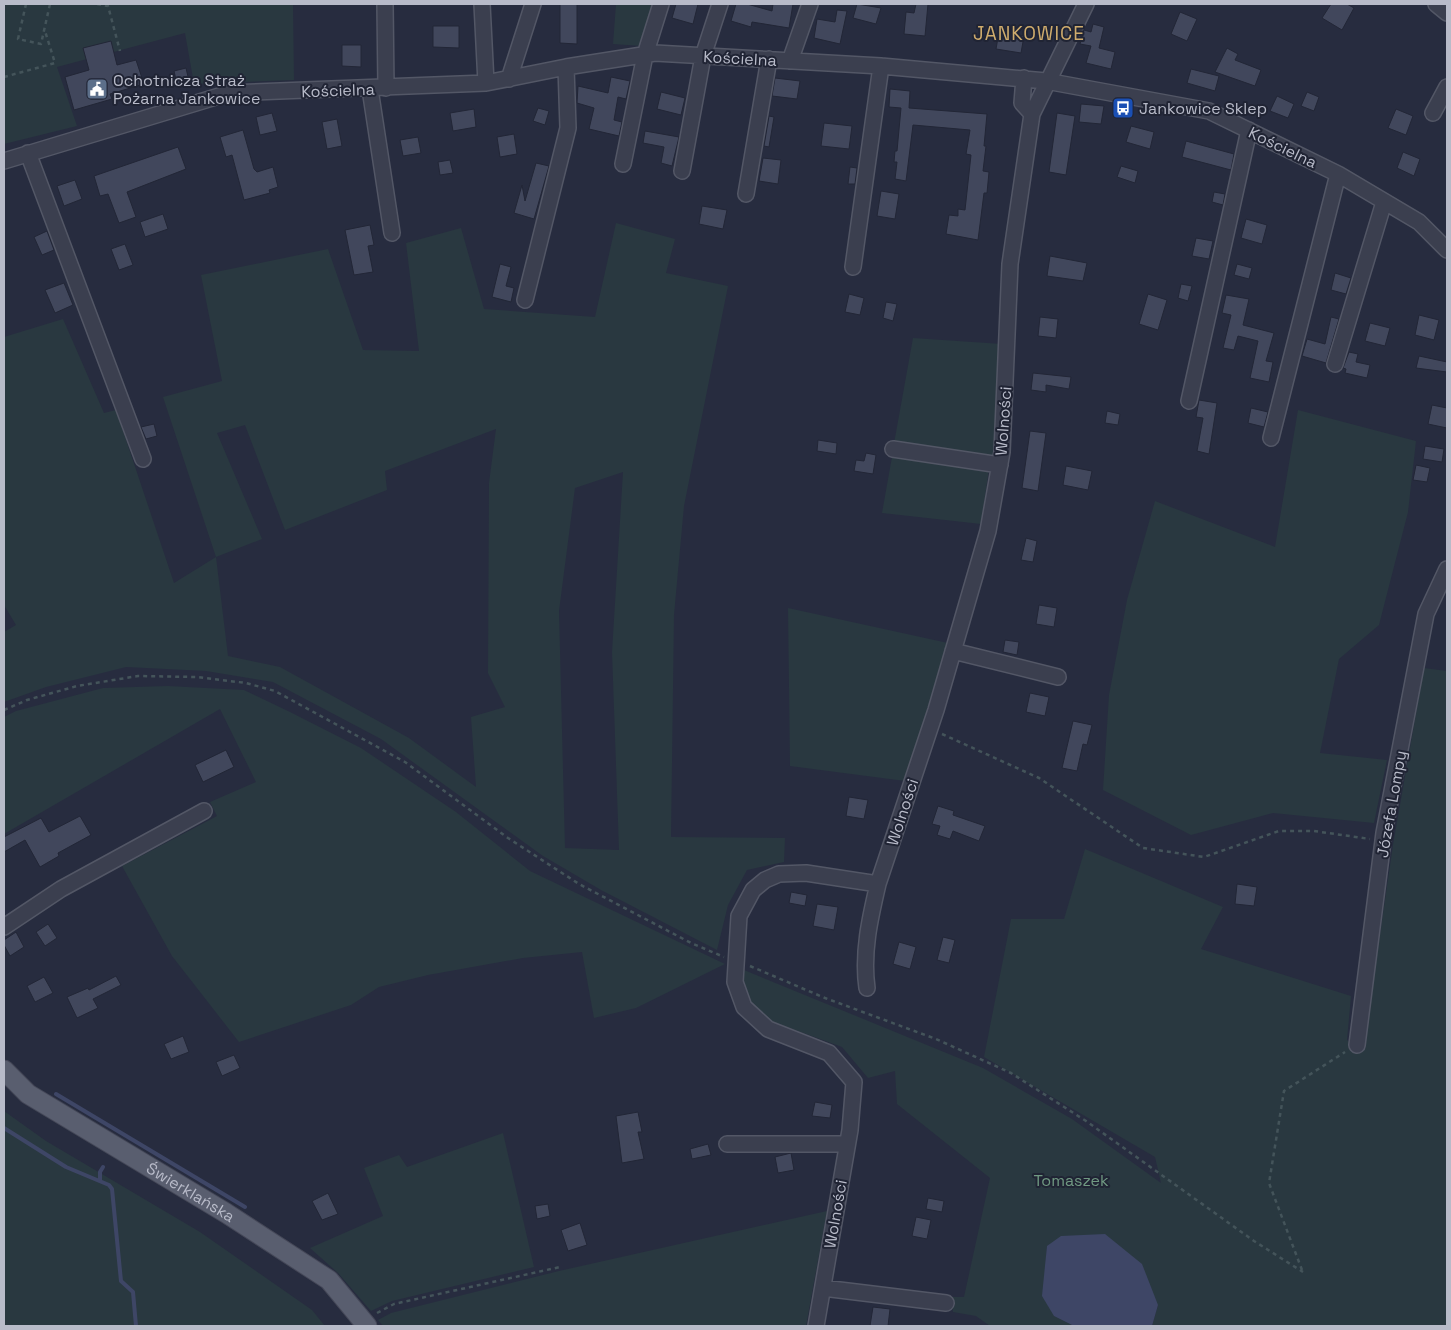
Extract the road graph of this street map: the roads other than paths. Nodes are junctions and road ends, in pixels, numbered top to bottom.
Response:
1 (385, 4) edge
2 (482, 4) edge
3 (533, 4) edge
4 (661, 4) edge
5 (720, 4) edge
6 (810, 4) edge
7 (1086, 4) edge
8 (1436, 4) edge
9 (1447, 13) edge
10 (645, 55) junction
11 (704, 56) junction
12 (769, 59) junction
13 (790, 61) junction
14 (882, 66) junction
15 (566, 67) junction
16 (1024, 78) junction
17 (508, 79) junction
18 (1046, 81) junction
19 (486, 83) junction
20 (1447, 87) edge
21 (386, 88) junction
22 (370, 89) junction
23 (1433, 113) dead end
24 (1032, 114) junction
25 (1249, 130) junction
26 (28, 153) junction
27 (4, 160) edge
28 (623, 164) dead end
29 (682, 171) dead end
30 (1338, 174) junction
31 (746, 194) dead end
32 (1384, 202) junction
33 (392, 233) dead end
34 (1447, 250) edge
35 (853, 267) dead end
36 (525, 300) dead end
37 (1335, 364) dead end
38 (1189, 401) dead end
39 (1271, 438) dead end
40 (894, 448) dead end
41 (143, 459) dead end
42 (1000, 465) junction
43 (1447, 569) edge
44 (953, 651) junction
45 (1058, 677) dead end
46 (204, 811) dead end
47 (878, 884) junction
48 (4, 927) edge
49 (867, 988) dead end
50 (1357, 1045) road end
51 (4, 1070) edge
52 (727, 1144) dead end
53 (847, 1144) junction
54 (823, 1288) junction
55 (946, 1303) dead end
56 (366, 1325) edge
57 (816, 1326) edge

1 - 21 street
2 - 19 street
3 - 17 street
4 - 10 street
5 - 11 street
6 - 13 street
7 - 18 street, Wolności
8 - 9 street
10 - 11 street, Kościelna
10 - 15 street, Kościelna
10 - 28 street
11 - 12 street, Kościelna
11 - 29 street
12 - 13 street, Kościelna
12 - 31 street
13 - 14 street, Kościelna
14 - 16 street, Kościelna
14 - 35 street
15 - 17 street, Kościelna
15 - 36 street
16 - 18 street, Kościelna
16 - 24 street
17 - 19 street, Kościelna
18 - 24 street, Wolności
18 - 25 street, Kościelna
19 - 21 street, Kościelna
20 - 23 street
21 - 22 street, Kościelna
22 - 26 street, Kościelna
22 - 33 street
24 - 42 street, Wolności
25 - 30 street, Kościelna
25 - 38 street
26 - 27 street, Kościelna
26 - 41 street
30 - 32 street, Kościelna
30 - 39 street
32 - 34 street, Kościelna
32 - 37 street
40 - 42 street
42 - 44 street, Wolności
43 - 50 street, Józefa Lompy
44 - 45 street
44 - 47 street, Wolności
46 - 48 street
47 - 49 street
47 - 53 street, Wolności
51 - 56 main road, Świerklańska
52 - 53 street
53 - 54 street, Wolności
54 - 55 street
54 - 57 street, Wolności

